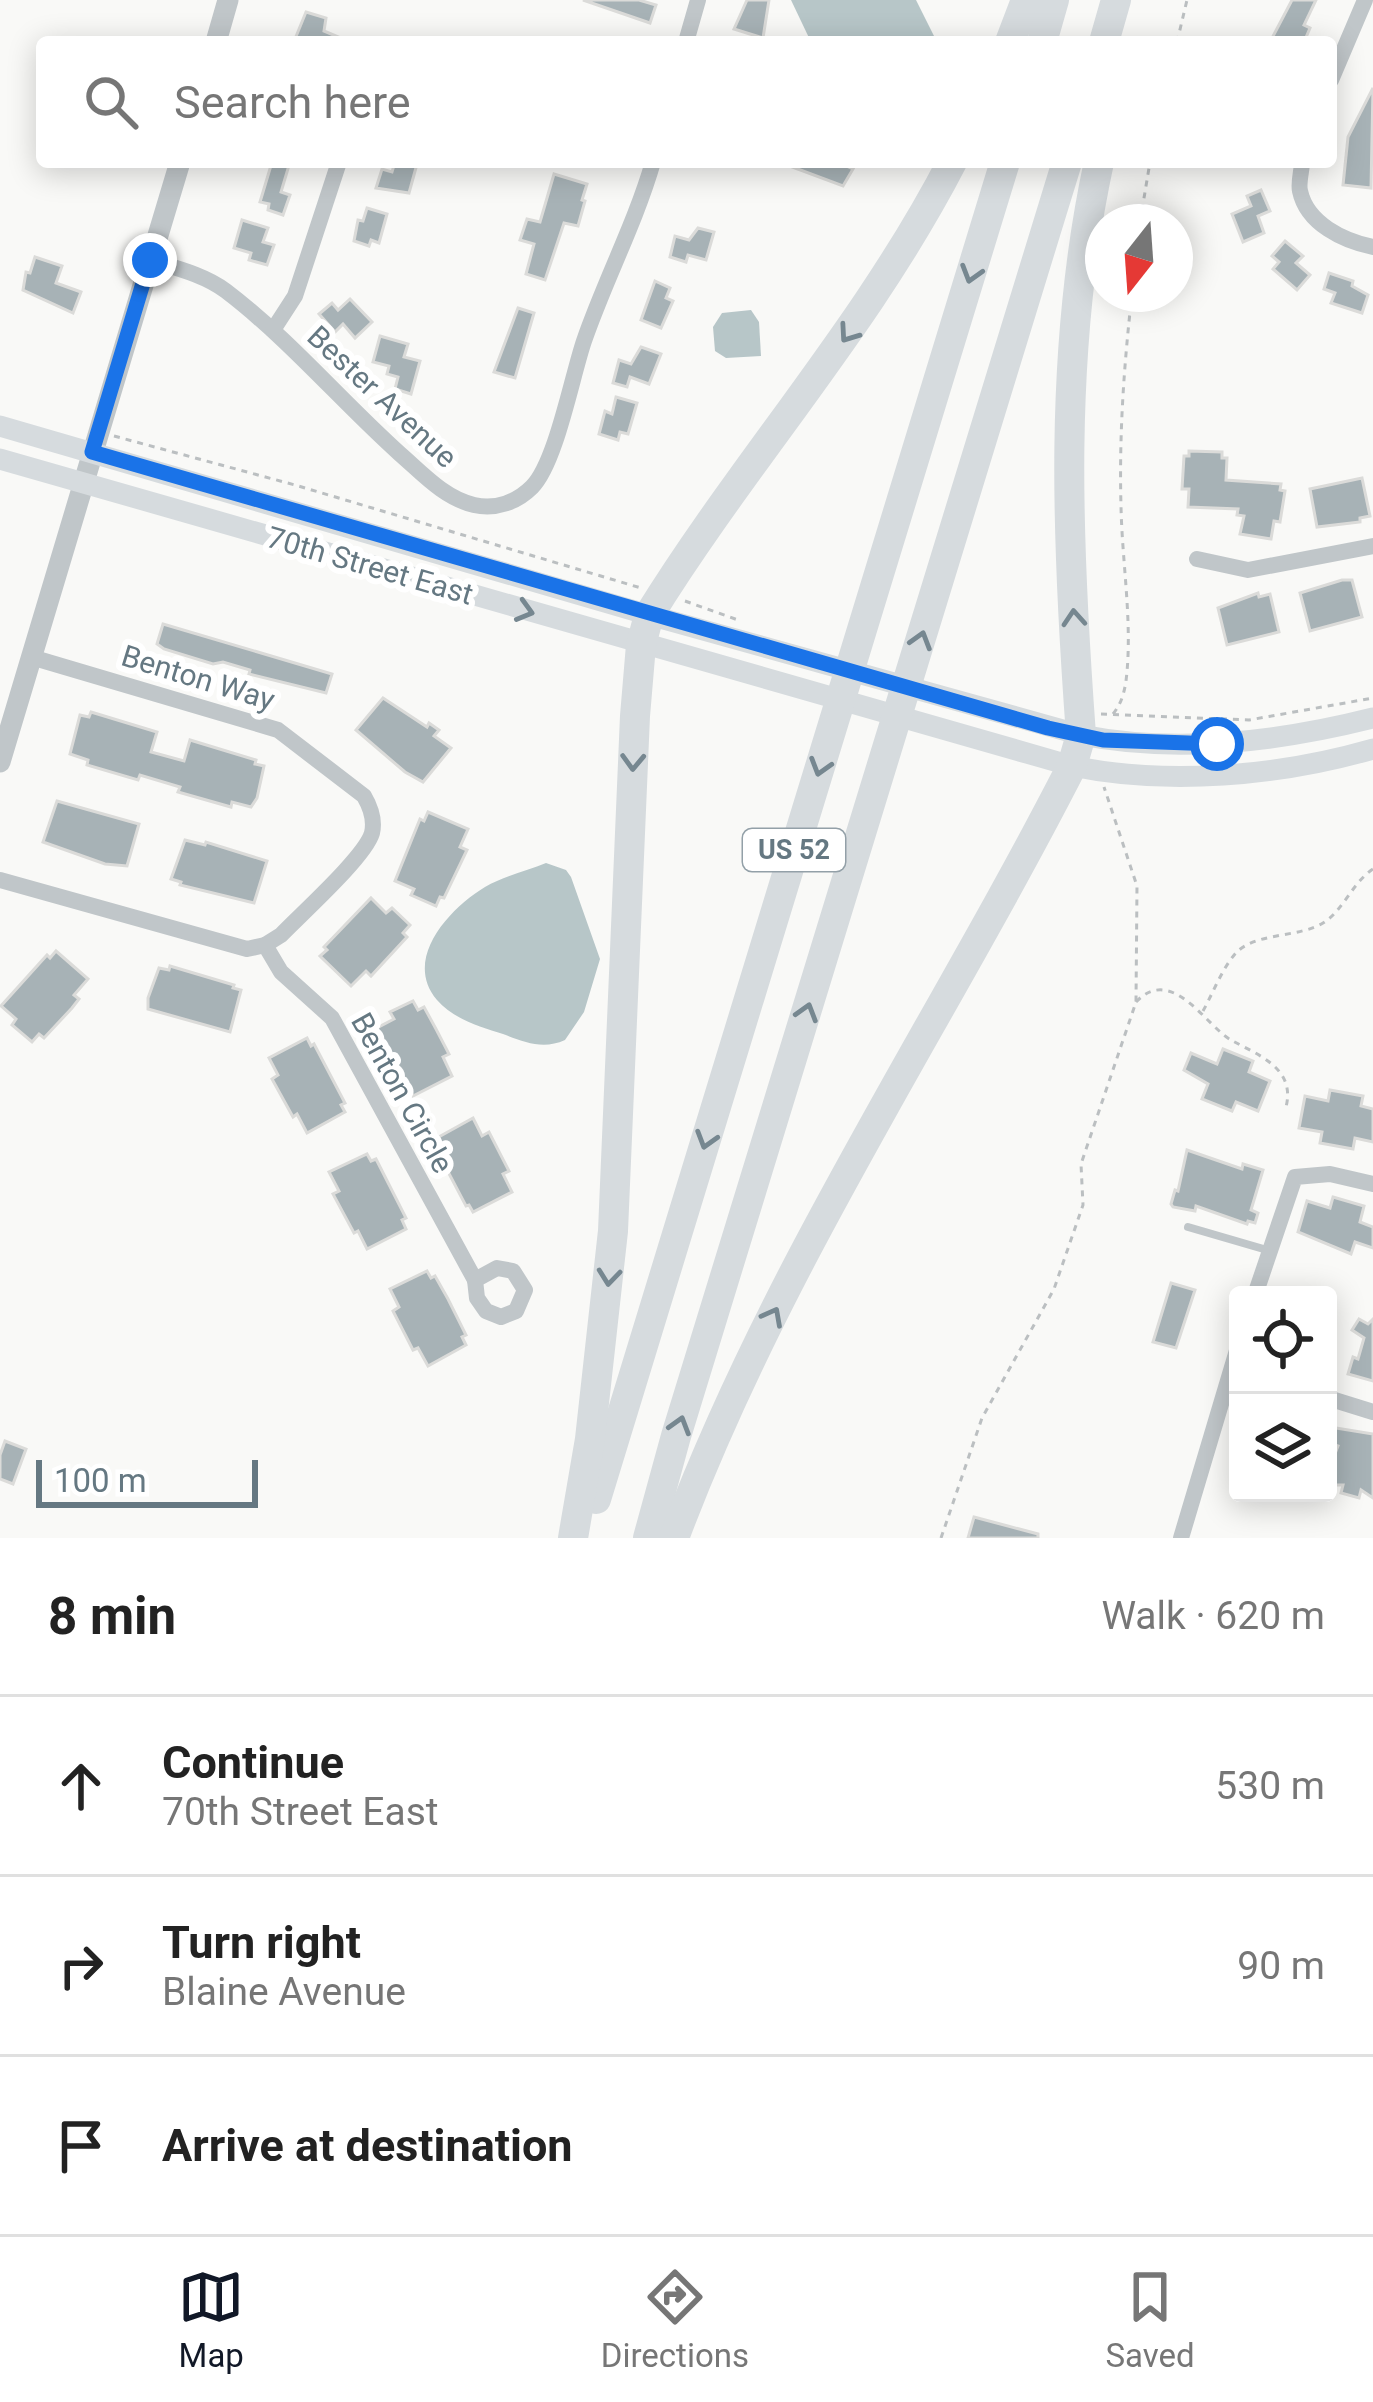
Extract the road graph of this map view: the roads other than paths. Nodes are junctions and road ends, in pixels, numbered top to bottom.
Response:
1 (228, 0) edge
2 (698, 0) edge
3 (1026, 0) edge
4 (1054, 0) edge
5 (1117, 0) edge
6 (1132, 0) edge
7 (1364, 0) edge
8 (218, 36) edge
9 (688, 36) edge
10 (1012, 36) edge
11 (1044, 36) edge
12 (1106, 36) edge
13 (1125, 36) edge
14 (1337, 65) edge
15 (178, 168) edge
16 (337, 168) edge
17 (651, 168) edge
18 (949, 168) edge
19 (1003, 168) edge
20 (1065, 168) edge
21 (1098, 168) edge
22 (1302, 168) edge
23 (1373, 247) edge
24 (150, 260) junction
25 (273, 330) junction
26 (0, 426) edge
27 (95, 443) junction
28 (0, 459) edge
29 (83, 482) junction
30 (1373, 546) edge
31 (1197, 559) dead end
32 (651, 618) junction
33 (31, 657) junction
34 (1373, 718) edge
35 (1092, 737) junction
36 (1373, 749) edge
37 (0, 762) edge
38 (1087, 769) junction
39 (0, 880) edge
40 (265, 945) junction
41 (1373, 1184) edge
42 (1188, 1227) dead end
43 (1269, 1251) junction
44 (475, 1280) dead end
45 (1258, 1286) edge
46 (1229, 1387) edge
47 (1337, 1401) edge
48 (1373, 1412) edge
49 (573, 1538) edge
50 (584, 1538) edge
51 (648, 1538) edge
52 (674, 1538) edge
53 (1181, 1538) edge

1 - 8 street
2 - 9 street
3 - 10 highway
4 - 11 highway
5 - 12 highway
6 - 13 highway
7 - 14 street
15 - 24 street
16 - 25 street
17 - 25 street, Bester Avenue
18 -> 32 highway
19 -> 50 highway, US 52
51 -> 20 highway, US 52
35 -> 21 highway
22 - 23 street
24 - 25 street, Bester Avenue
24 - 27 street
26 - 27 main road, 70th Street East
27 - 29 street
27 - 32 main road, 70th Street East
28 - 29 main road, 70th Street East
29 -> 32 main road, 70th Street East
29 - 33 street
30 - 31 street
32 - 35 main road, 70th Street East
32 - 38 main road, 70th Street East
32 -> 49 highway
33 - 37 street
33 - 40 street, Benton Way
34 - 35 main road, 70th Street East
35 - 38 highway
36 - 38 main road, 70th Street East
52 -> 38 highway
39 - 40 street
40 - 44 street, Benton Circle
41 - 43 street
42 - 43 lane
43 - 45 street
46 - 53 street
47 - 48 street

